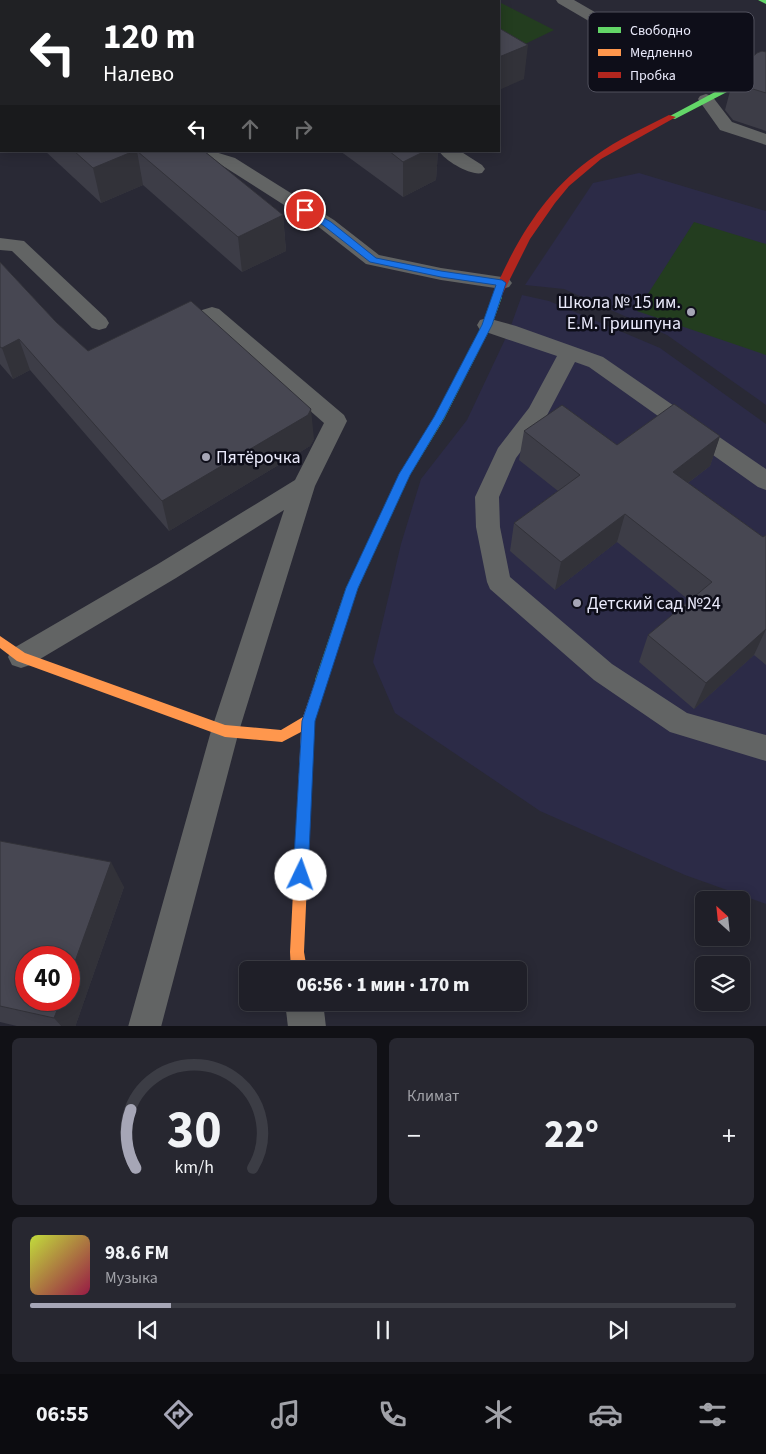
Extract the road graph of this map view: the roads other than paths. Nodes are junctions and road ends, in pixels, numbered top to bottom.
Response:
1 (563, 0) edge
2 (761, 0) edge
3 (766, 2) edge
4 (588, 14) edge
5 (720, 92) edge
6 (706, 99) junction
7 (766, 140) edge
8 (196, 152) edge
9 (449, 152) edge
10 (476, 169) dead end
11 (0, 244) edge
12 (502, 283) junction
13 (99, 322) dead end
14 (487, 325) junction
15 (156, 332) edge
16 (570, 352) junction
17 (766, 481) edge
18 (304, 486) junction
19 (0, 641) edge
20 (21, 656) junction
21 (308, 721) junction
22 (225, 731) junction
23 (766, 748) edge
24 (298, 961) edge
25 (305, 1011) edge
26 (144, 1026) edge
27 (307, 1026) edge

1 - 4 lane
2 - 3 street
5 - 6 street
6 - 7 lane
6 - 12 street
8 - 12 lane
9 - 10 lane
11 - 13 lane
12 - 14 street
14 - 16 lane
14 - 21 street
15 - 18 lane
16 - 17 lane
16 - 23 lane
18 - 20 lane
18 - 22 lane
19 - 20 street
20 - 22 street
21 - 22 street
21 - 24 street
22 - 26 lane
25 - 27 street

